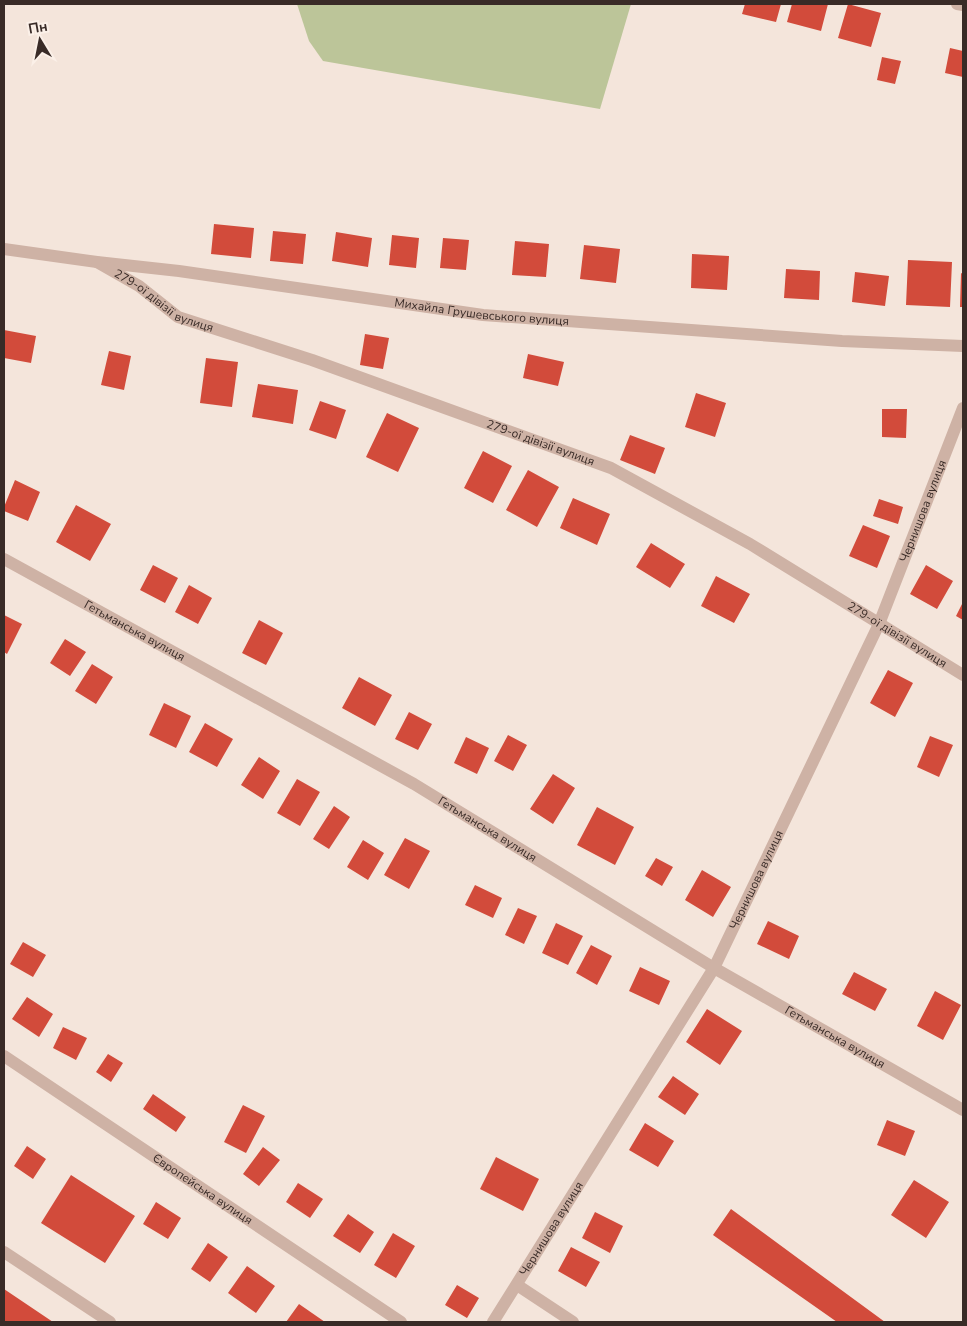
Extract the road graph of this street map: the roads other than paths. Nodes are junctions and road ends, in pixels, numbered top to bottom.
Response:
1 (957, 4) edge
2 (963, 6) edge
3 (4, 248) edge
4 (97, 262) junction
5 (963, 346) edge
6 (963, 408) edge
7 (4, 559) edge
8 (879, 624) junction
9 (963, 675) edge
10 (714, 968) junction
11 (4, 1056) edge
12 (963, 1110) edge
13 (4, 1252) edge
14 (517, 1284) junction
15 (110, 1322) edge
16 (401, 1322) edge
17 (493, 1322) edge
18 (573, 1322) edge

1 - 2 street
3 - 4 street, Михайла Грушевського вулиця
4 - 5 street, Михайла Грушевського вулиця
4 - 8 street, 279-ої дівізії вулиця
6 - 8 street, Чернишова вулиця
7 - 10 street, Гетьманська вулиця
8 - 9 street, 279-ої дівізії вулиця
8 - 10 street, Чернишова вулиця
10 - 12 street, Гетьманська вулиця
10 - 14 street, Чернишова вулиця
11 - 16 street, Європейська вулиця
13 - 15 street
14 - 17 street, Чернишова вулиця
14 - 18 street

